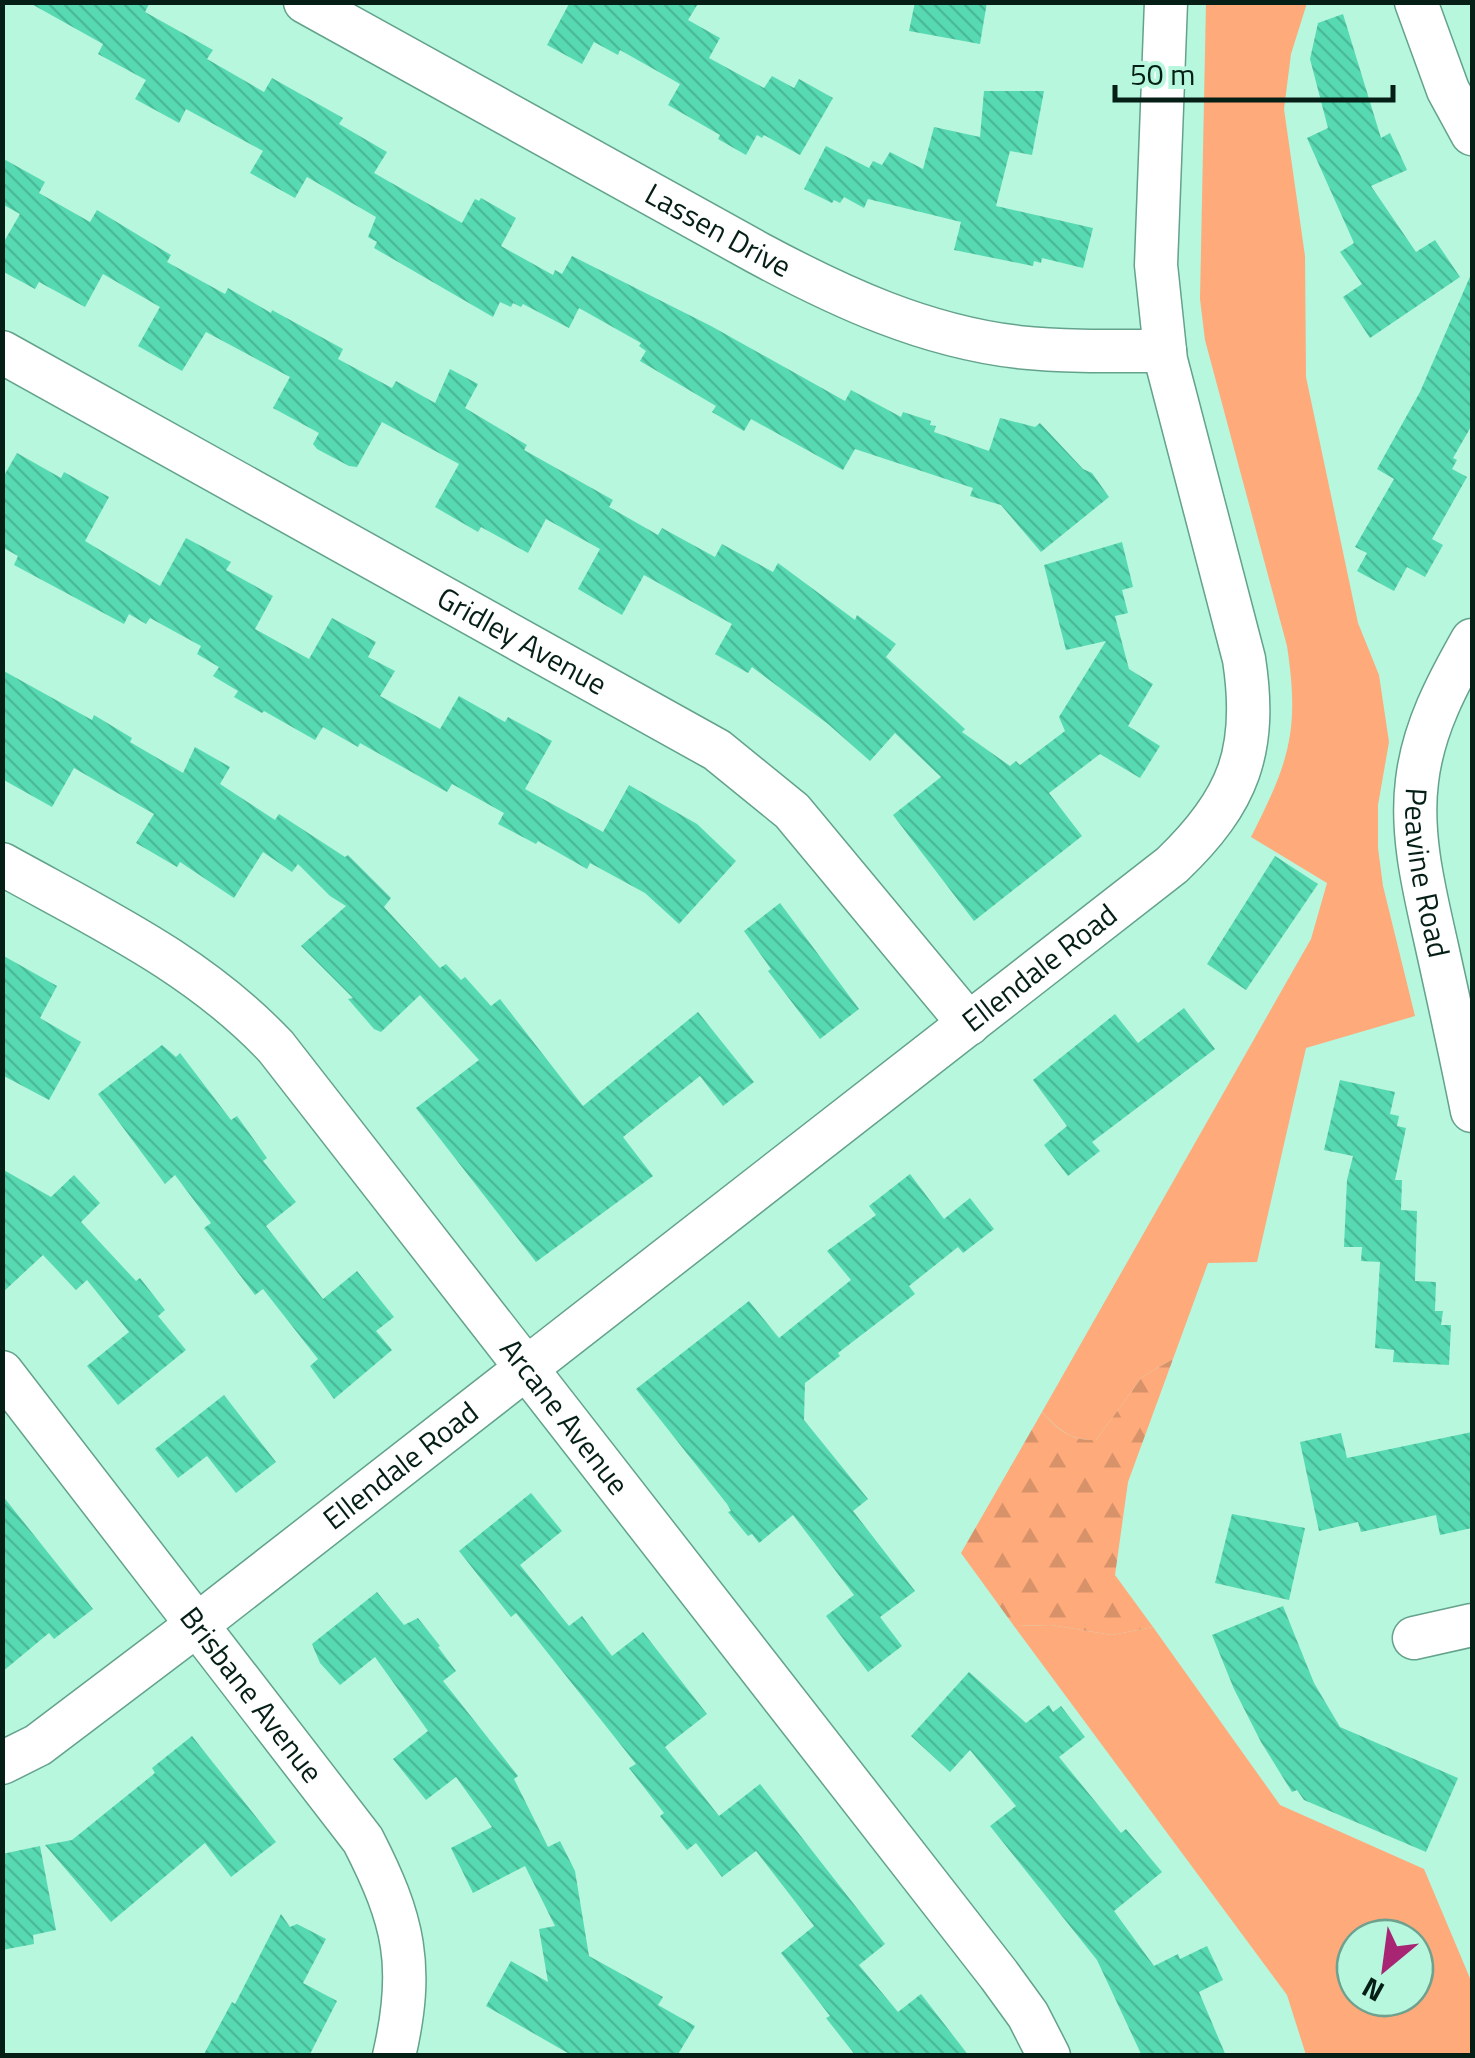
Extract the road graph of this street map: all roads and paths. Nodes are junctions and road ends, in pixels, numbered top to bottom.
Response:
1 (305, 2) edge
2 (1166, 2) edge
3 (1416, 2) edge
4 (1472, 134) edge
5 (2, 352) edge
6 (1165, 352) junction
7 (1472, 640) edge
8 (2, 864) edge
9 (968, 1024) junction
10 (1472, 1111) edge
11 (526, 1368) junction
12 (2, 1372) edge
13 (198, 1624) junction
14 (1472, 1625) edge
15 (1414, 1638) dead end
16 (2, 1763) edge
17 (401, 2052) edge
18 (1049, 2056) edge

1 - 6 street, Lassen Drive
2 - 6 street, Ellendale Road
3 - 4 street
5 - 9 street, Gridley Avenue
6 - 9 street, Ellendale Road
7 - 10 street, Peavine Road
8 - 11 street, Arcane Avenue
9 - 11 street, Ellendale Road
11 - 13 street, Ellendale Road
11 - 18 street, Arcane Avenue
12 - 13 street, Brisbane Avenue
13 - 16 street, Ellendale Road
13 - 17 street, Brisbane Avenue
14 - 15 street

